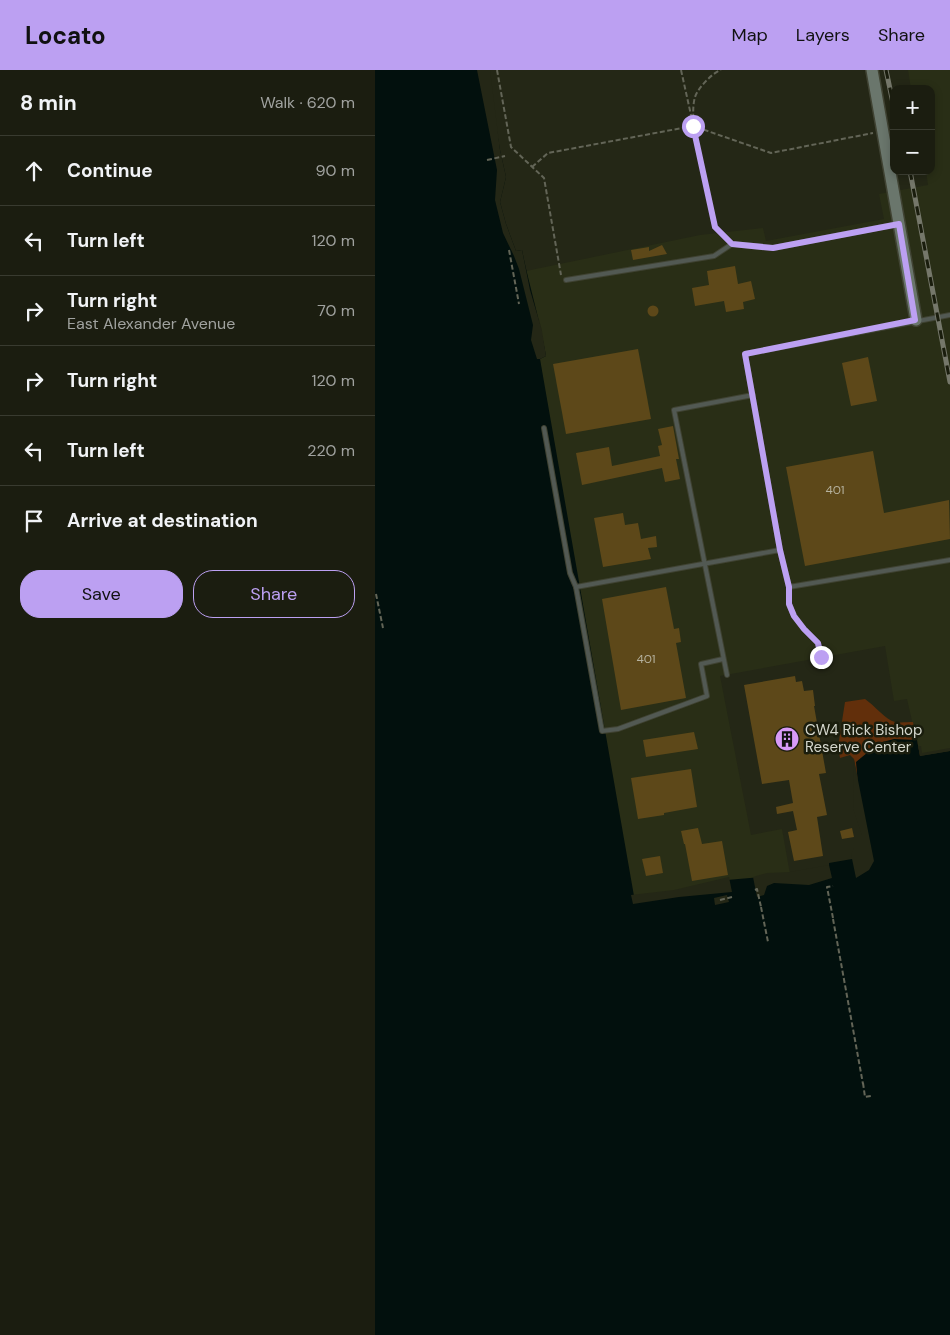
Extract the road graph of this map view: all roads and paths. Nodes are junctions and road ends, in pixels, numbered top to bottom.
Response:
1 (497, 70) edge
2 (681, 70) edge
3 (721, 70) edge
4 (872, 70) edge
5 (693, 126) junction
6 (882, 131) junction
7 (505, 156) dead end
8 (487, 160) dead end
9 (532, 167) junction
10 (899, 224) junction
11 (715, 227) joint
12 (732, 244) junction
13 (509, 250) dead end
14 (566, 280) joint
15 (519, 304) dead end
16 (950, 315) edge
17 (915, 320) junction
18 (753, 395) junction
19 (544, 428) dead end
20 (780, 550) junction
21 (950, 560) edge
22 (704, 564) junction
23 (576, 587) junction
24 (789, 587) junction
25 (376, 594) dead end
26 (379, 610) junction
27 (375, 611) edge
28 (383, 628) dead end
29 (821, 657) dead end
30 (723, 659) junction
31 (727, 674) dead end
32 (833, 886) dead end
33 (755, 890) dead end
34 (732, 897) dead end
35 (720, 900) dead end
36 (761, 908) dead end
37 (763, 916) junction
38 (768, 942) dead end
39 (859, 1063) junction
40 (863, 1084) dead end
41 (871, 1096) dead end

1 - 9 path
2 - 5 path
3 - 5 path
4 - 6 street
5 - 6 path
5 - 9 path
5 - 11 path
6 - 10 street
7 - 8 path
9 - 14 path
10 - 12 lane
10 - 17 street
11 - 12 lane
12 - 14 lane
13 - 15 path
16 - 17 lane
17 - 18 lane
18 - 20 lane
18 - 22 lane
19 - 23 lane
20 - 22 lane
20 - 24 lane
21 - 24 lane
22 - 23 lane
22 - 30 lane
23 - 30 lane
24 - 29 lane
25 - 26 path
26 - 27 path
26 - 28 path
30 - 31 lane
32 - 39 path
33 - 37 path
34 - 35 path
36 - 37 path
37 - 38 path
39 - 40 path
39 - 41 path

